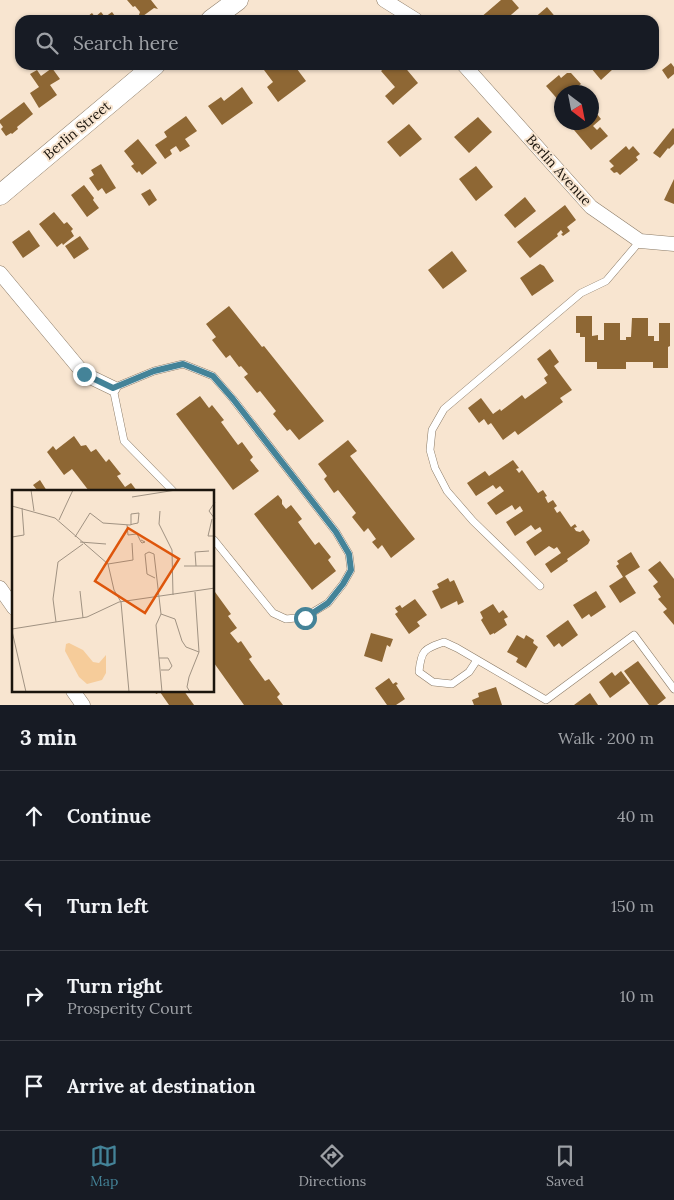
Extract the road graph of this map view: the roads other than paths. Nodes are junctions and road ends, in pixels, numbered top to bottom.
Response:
1 (238, 0) edge
2 (384, 0) edge
3 (218, 15) edge
4 (408, 15) edge
5 (149, 70) edge
6 (468, 70) edge
7 (0, 195) edge
8 (640, 241) junction
9 (674, 244) edge
10 (0, 273) edge
11 (113, 388) junction
12 (172, 490) edge
13 (215, 541) edge
14 (540, 586) dead end
15 (0, 588) edge
16 (12, 605) edge
17 (477, 660) junction
18 (674, 689) edge
19 (74, 692) edge
20 (547, 703) edge
21 (83, 705) edge

1 - 3 main road
2 - 4 street
5 - 7 main road, Berlin Street
6 - 8 street, Berlin Avenue
8 - 9 street, Berlin Avenue
8 - 14 lane
10 - 11 street
11 - 12 lane
11 - 13 lane
15 - 16 street
17 - 17 lane
17 - 20 lane
18 - 20 lane
19 - 21 street

